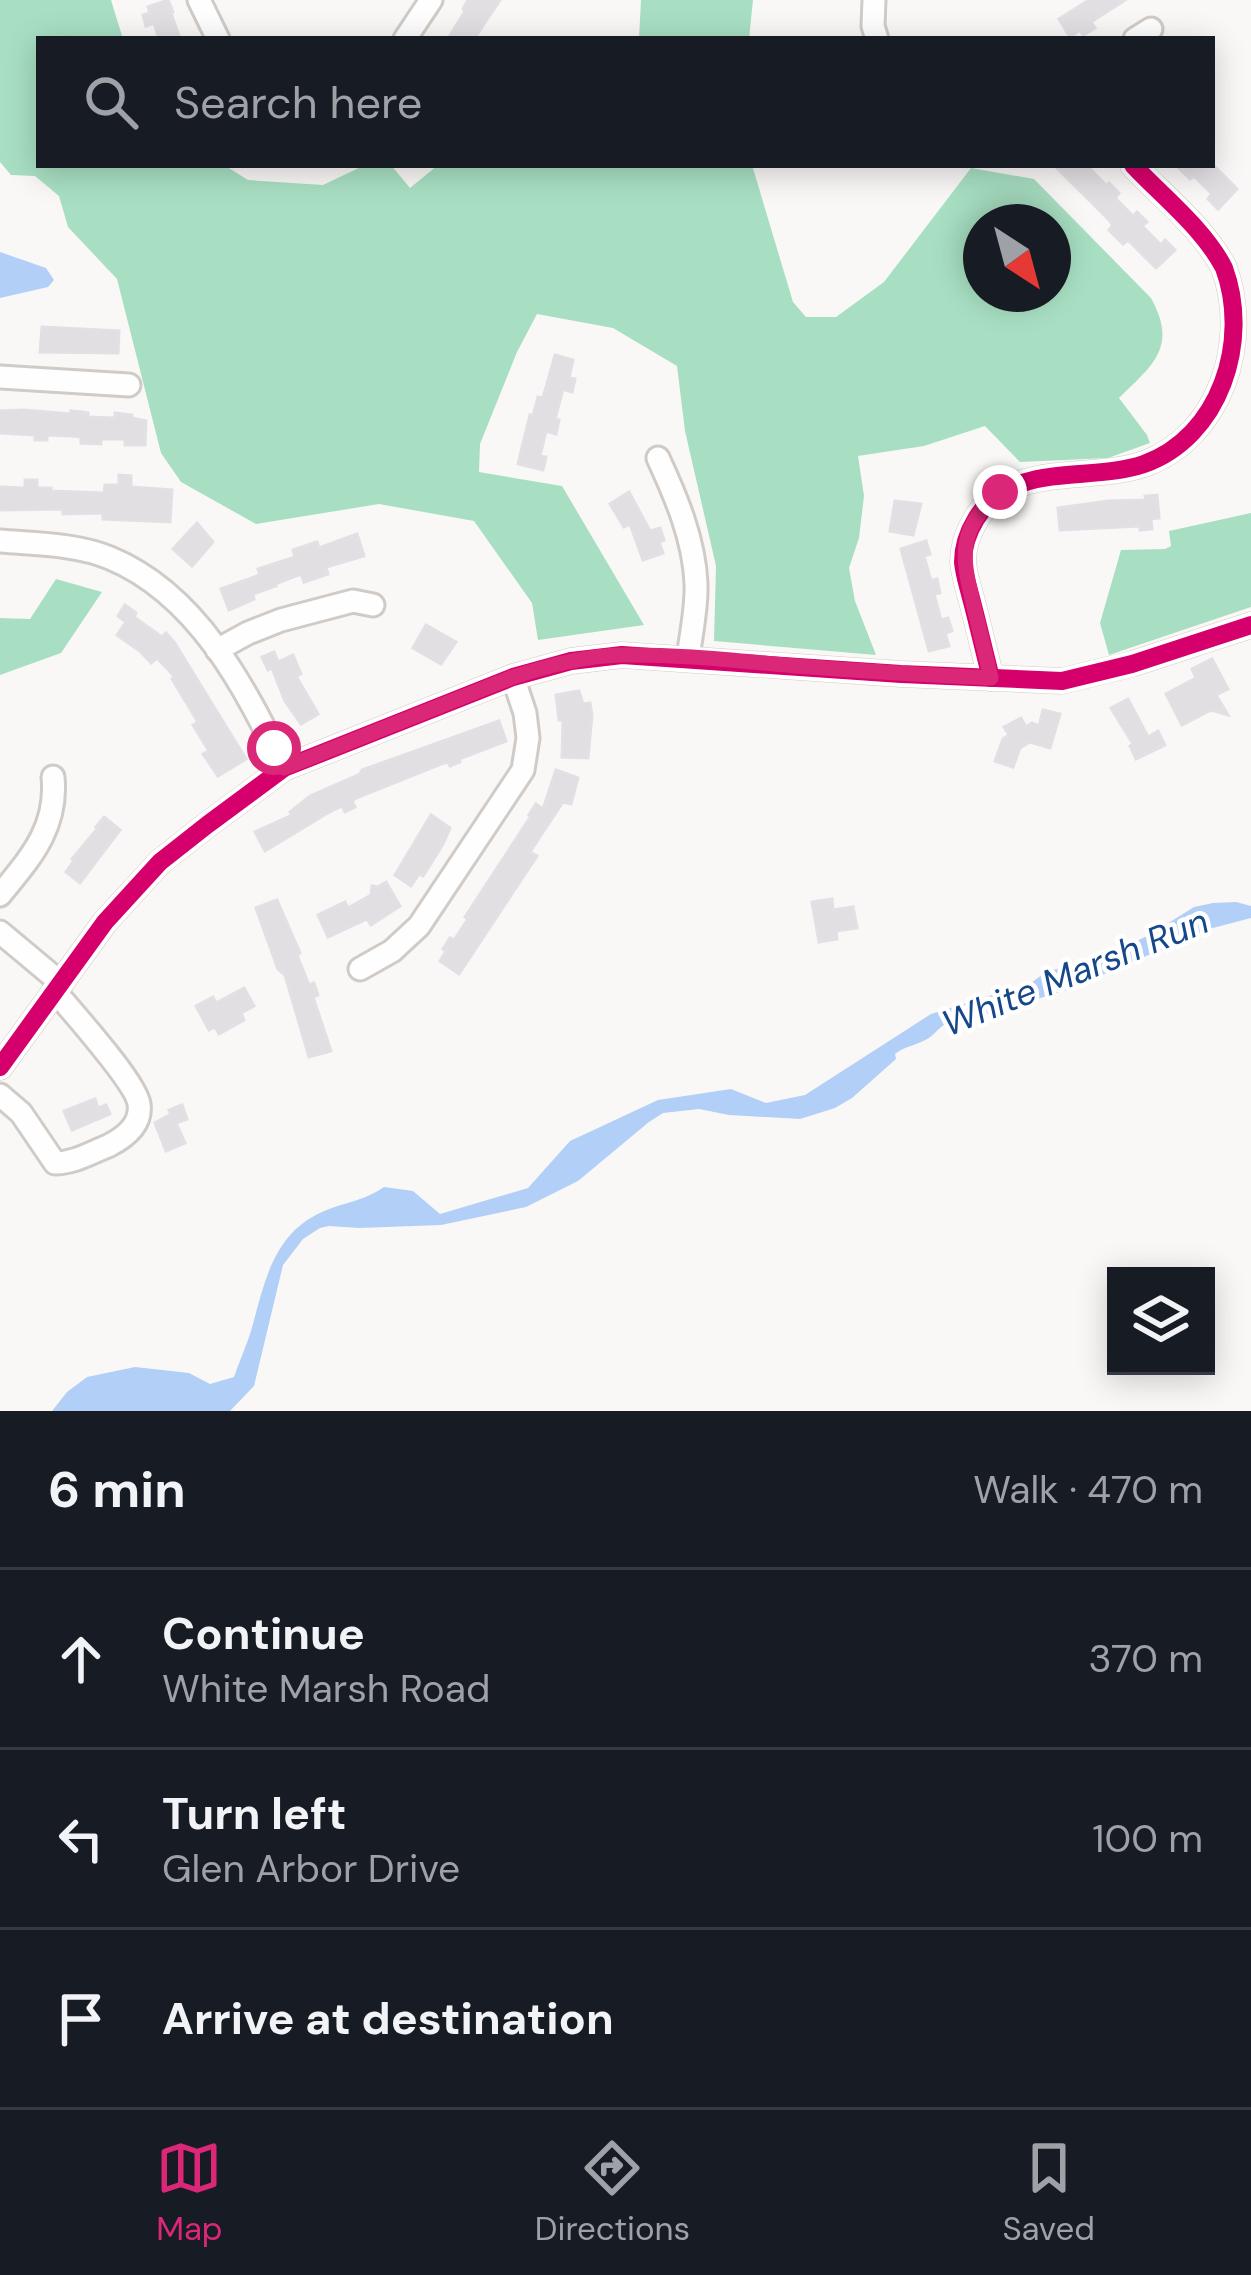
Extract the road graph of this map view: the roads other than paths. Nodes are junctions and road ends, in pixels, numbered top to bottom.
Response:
1 (199, 0) edge
2 (431, 0) edge
3 (874, 0) edge
4 (217, 36) edge
5 (407, 36) edge
6 (876, 36) edge
7 (1136, 168) edge
8 (1243, 361) edge
9 (0, 376) edge
10 (129, 385) dead end
11 (658, 458) dead end
12 (0, 541) edge
13 (373, 605) dead end
14 (1251, 625) edge
15 (218, 650) junction
16 (688, 658) junction
17 (513, 677) junction
18 (991, 678) junction
19 (284, 768) junction
20 (53, 777) dead end
21 (0, 895) edge
22 (0, 932) edge
23 (360, 969) dead end
24 (58, 987) junction
25 (0, 1066) edge
26 (0, 1095) edge

1 - 4 street
2 - 5 street
3 - 6 street
7 - 8 street
8 - 18 street
9 - 10 street
11 - 16 street
12 - 15 street
13 - 15 street
14 - 18 street
15 - 19 street
16 - 17 street
16 - 18 street
17 - 19 street
17 - 23 street
19 - 24 street
20 - 21 street
22 - 24 street
24 - 25 street
24 - 26 street

